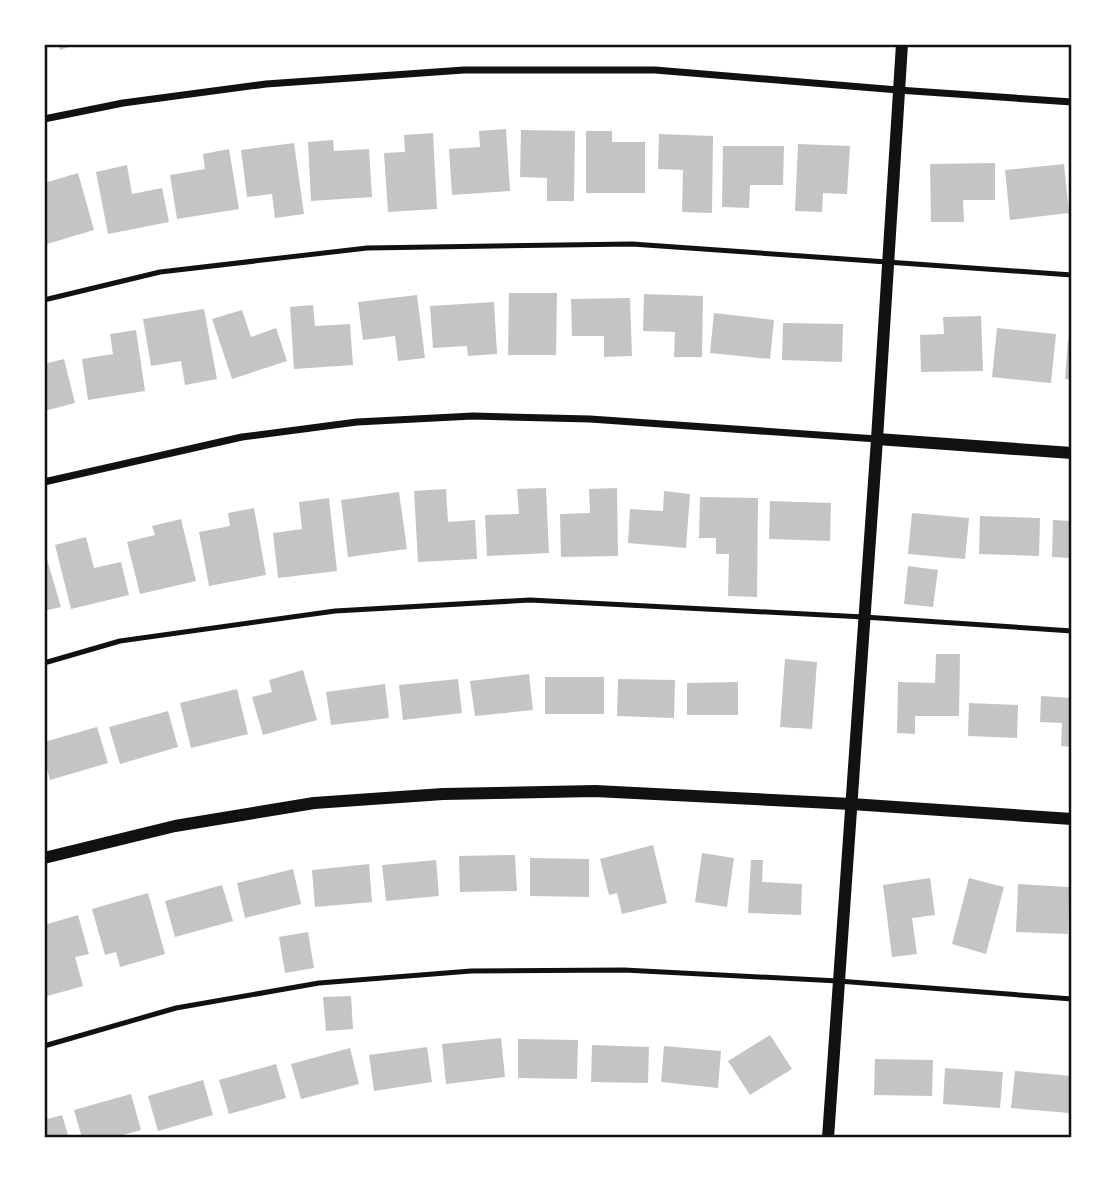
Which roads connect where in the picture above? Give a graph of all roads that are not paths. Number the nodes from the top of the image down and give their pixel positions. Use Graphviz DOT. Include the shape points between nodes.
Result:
graph roads {
  1 [pos="902,44"];
  2 [pos="898,90"];
  3 [pos="1072,102"];
  4 [pos="44,119"];
  5 [pos="888,261"];
  6 [pos="1072,275"];
  7 [pos="44,300"];
  8 [pos="877,439"];
  9 [pos="1072,453"];
  10 [pos="44,482"];
  11 [pos="864,617"];
  12 [pos="1072,631"];
  13 [pos="44,663"];
  14 [pos="851,804"];
  15 [pos="1072,819"];
  16 [pos="44,858"];
  17 [pos="838,981"];
  18 [pos="1072,999"];
  19 [pos="44,1046"];
  20 [pos="828,1138"];
  1 -- 2 [label="street"];
  2 -- 3 [label="street"];
  2 -- 4 [label="street" via="655,70 464,70 267,84 122,103"];
  2 -- 5 [label="street"];
  5 -- 6 [label="lane"];
  5 -- 7 [label="lane" via="632,244 367,248 160,272"];
  5 -- 8 [label="street"];
  8 -- 9 [label="street"];
  8 -- 10 [label="street" via="590,419 460,416 357,422 242,437"];
  8 -- 11 [label="street"];
  11 -- 12 [label="lane"];
  11 -- 13 [label="lane" via="530,600 335,611 120,641"];
  11 -- 14 [label="street"];
  14 -- 15 [label="street"];
  14 -- 16 [label="street" via="595,790 443,794 314,803 175,826"];
  14 -- 17 [label="street"];
  17 -- 18 [label="lane"];
  17 -- 19 [label="lane" via="624,970 471,971 374,978 176,1008"];
  17 -- 20 [label="street"];
}
